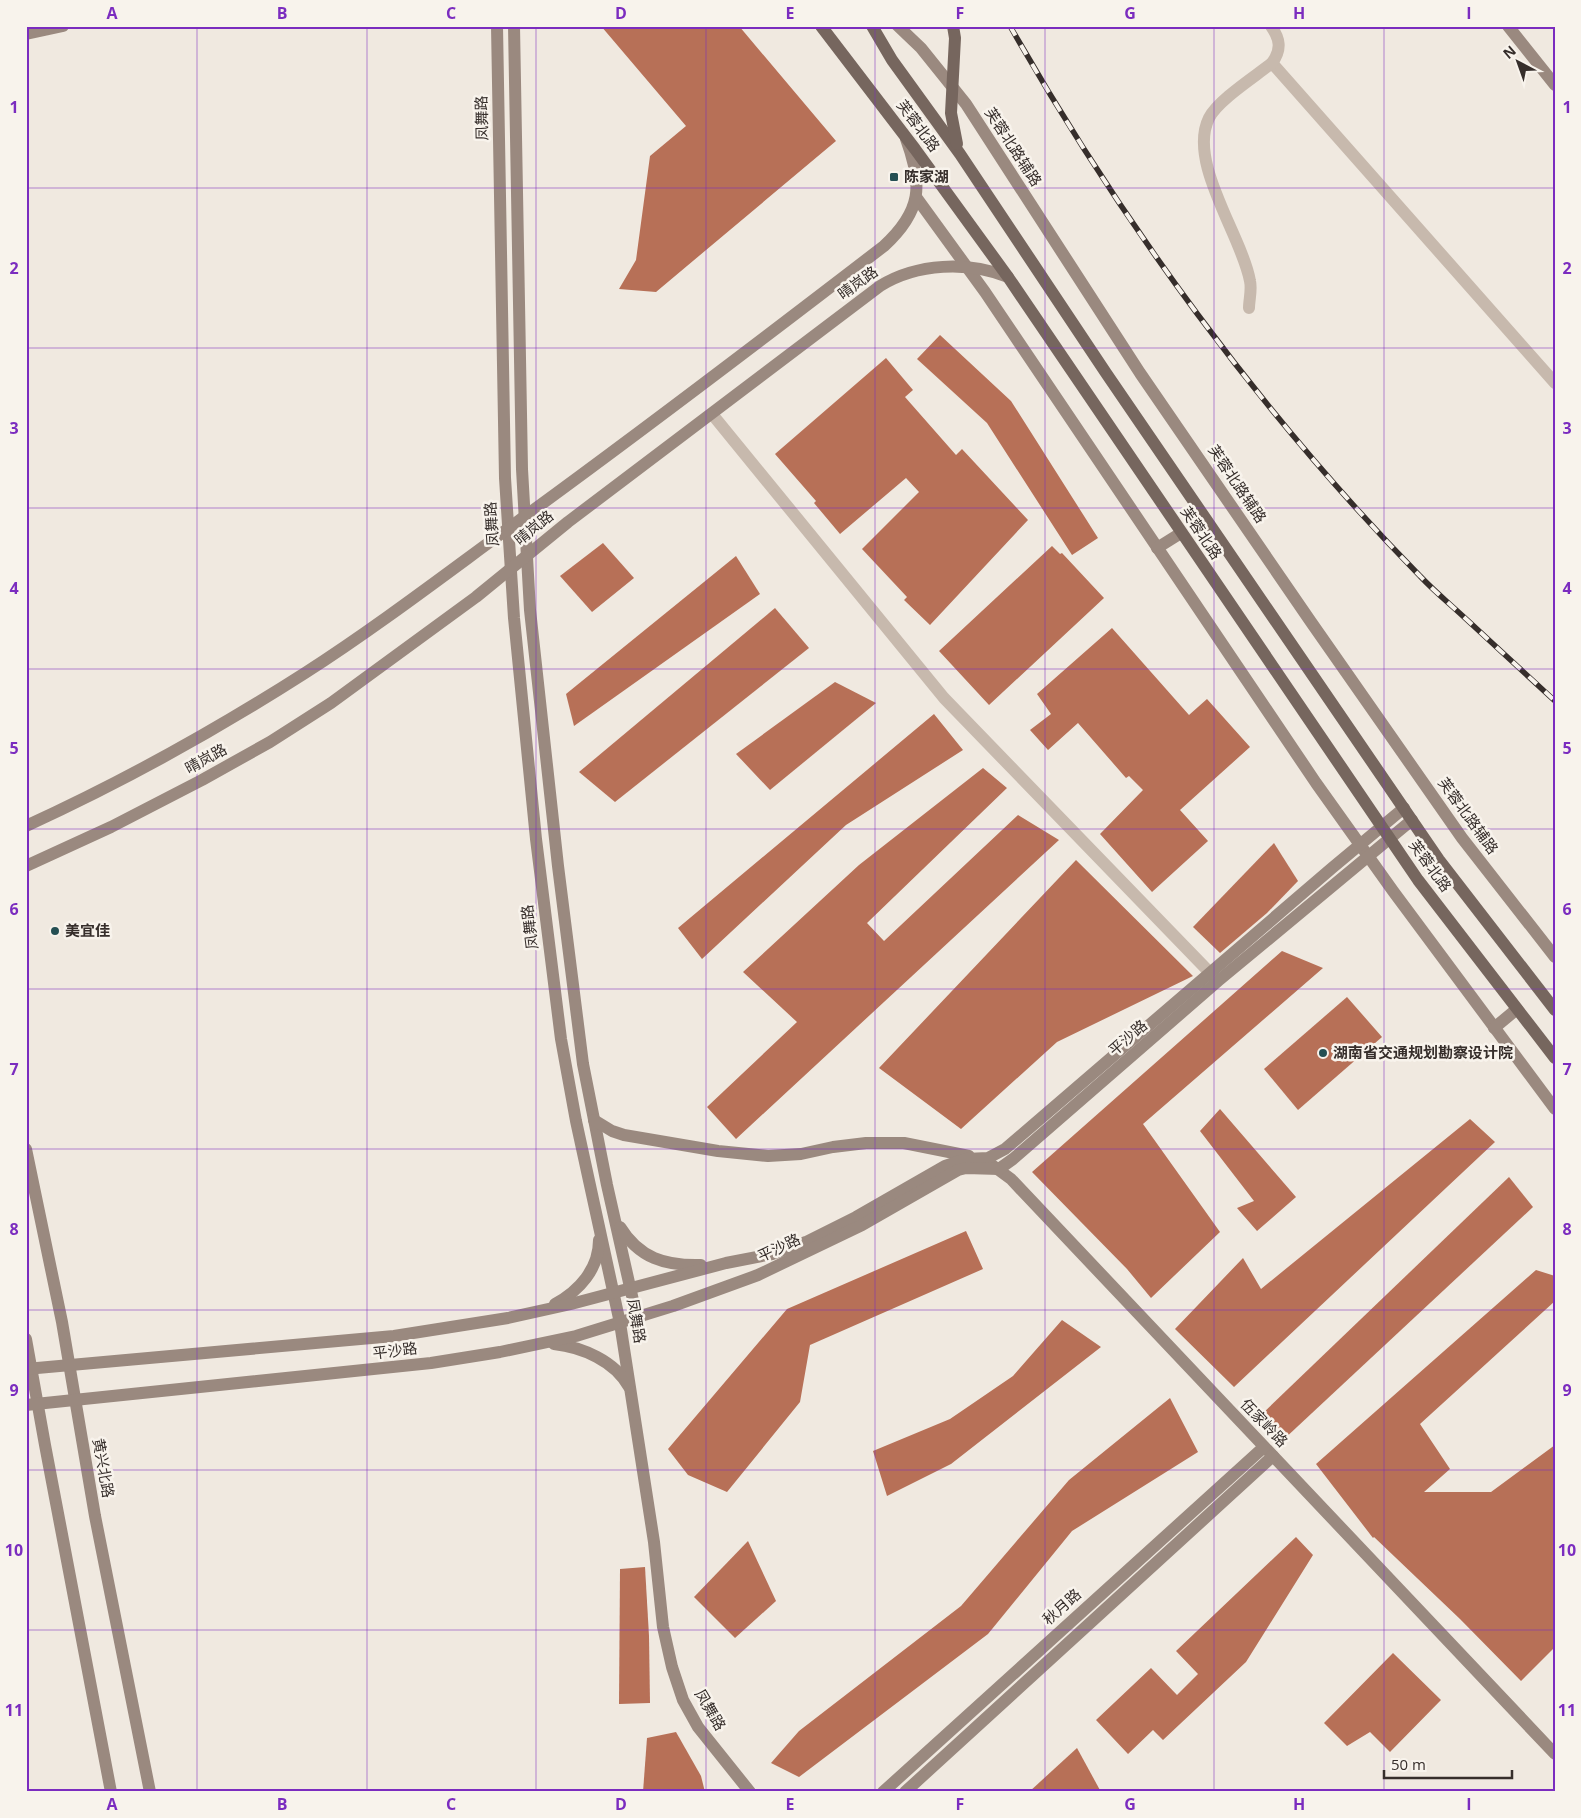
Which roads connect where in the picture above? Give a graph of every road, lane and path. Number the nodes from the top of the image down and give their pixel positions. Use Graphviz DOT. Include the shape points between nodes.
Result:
graph roads {
  1 [pos="64,26"];
  2 [pos="497,26"];
  3 [pos="514,26"];
  4 [pos="820,26"];
  5 [pos="872,26"];
  6 [pos="898,26"];
  7 [pos="953,26"];
  8 [pos="1271,26"];
  9 [pos="1508,26"];
  10 [pos="26,34"];
  11 [pos="1272,63"];
  12 [pos="1554,83"];
  13 [pos="953,88"];
  14 [pos="904,134"];
  15 [pos="960,154"];
  16 [pos="916,197"];
  17 [pos="966,266"];
  18 [pos="1008,277"];
  19 [pos="1248,308"];
  20 [pos="1555,383"];
  21 [pos="712,414"];
  22 [pos="525,517"];
  23 [pos="508,529"];
  24 [pos="1181,532"];
  25 [pos="1157,548"];
  26 [pos="527,555"];
  27 [pos="511,568"];
  28 [pos="1404,808"];
  29 [pos="1412,820"];
  30 [pos="26,826"];
  31 [pos="1383,826"];
  32 [pos="1390,838"];
  33 [pos="1360,845"];
  34 [pos="1368,856"];
  35 [pos="26,866"];
  36 [pos="1555,958"];
  37 [pos="1214,977"];
  38 [pos="1517,1009"];
  39 [pos="1555,1010"];
  40 [pos="1494,1028"];
  41 [pos="1555,1058"];
  42 [pos="1555,1109"];
  43 [pos="594,1120"];
  44 [pos="26,1149"];
  45 [pos="976,1158"];
  46 [pos="999,1169"];
  47 [pos="616,1220"];
  48 [pos="599,1224"];
  49 [pos="726,1263"];
  50 [pos="631,1288"];
  51 [pos="614,1293"];
  52 [pos="543,1310"];
  53 [pos="637,1318"];
  54 [pos="620,1323"];
  55 [pos="26,1338"];
  56 [pos="538,1344"];
  57 [pos="69,1366"];
  58 [pos="29,1369"];
  59 [pos="632,1392"];
  60 [pos="75,1400"];
  61 [pos="32,1404"];
  62 [pos="1269,1451"];
  63 [pos="1555,1754"];
  64 [pos="111,1792"];
  65 [pos="150,1792"];
  66 [pos="750,1792"];
  67 [pos="883,1792"];
  68 [pos="905,1792"];
  1 -- 10 [label="street"];
  2 -- 23 [label="street, 凤舞路"];
  3 -- 22 [label="street, 凤舞路"];
  4 -- 14 [label="main road, 芙蓉北路"];
  5 -- 15 [label="main road, 芙蓉北路" via="892,60"];
  6 -- 13 [label="street, 芙蓉北路辅路" via="921,48"];
  7 -- 13 [label="main road"];
  8 -- 11 [label="street" via="1280,48"];
  9 -- 12 [label="street"];
  11 -- 19 [label="street" via="1218,106 1210,116 1204,144 1206,163 1241,251 1250,283"];
  11 -- 20 [label="street"];
  13 -- 15 [label="main road" via="951,113"];
  13 -- 36 [label="street, 芙蓉北路辅路" via="1140,372 1311,622 1462,838"];
  14 -- 16 [label="street, 晴岚路" via="913,159"];
  14 -- 18 [label="main road, 芙蓉北路"];
  15 -- 28 [label="main road, 芙蓉北路"];
  16 -- 17 [label="street"];
  16 -- 22 [label="street, 晴岚路" via="909,217 884,246"];
  17 -- 18 [label="street, 晴岚路"];
  17 -- 21 [label="street, 晴岚路" via="912,272 893,278"];
  17 -- 25 [label="street"];
  18 -- 24 [label="main road, 芙蓉北路"];
  21 -- 26 [label="street, 晴岚路"];
  21 -- 37 [label="street" via="944,698"];
  22 -- 23 [label="street, 晴岚路"];
  22 -- 26 [label="street, 凤舞路"];
  23 -- 27 [label="street, 凤舞路"];
  23 -- 30 [label="street, 晴岚路" via="304,674 157,761"];
  24 -- 25 [label="street"];
  24 -- 31 [label="main road, 芙蓉北路"];
  25 -- 33 [label="street"];
  26 -- 27 [label="street, 晴岚路"];
  26 -- 43 [label="street, 凤舞路" via="531,620 568,957"];
  27 -- 35 [label="street, 晴岚路" via="331,703 270,742 120,823"];
  27 -- 48 [label="street, 凤舞路" via="536,839 561,1039"];
  28 -- 29 [label="main road, 芙蓉北路"];
  28 -- 31 [label="street, 平沙路"];
  29 -- 32 [label="street, 平沙路"];
  29 -- 39 [label="main road, 芙蓉北路" via="1438,860"];
  31 -- 32 [label="main road, 芙蓉北路"];
  31 -- 33 [label="street, 平沙路"];
  32 -- 34 [label="street, 平沙路"];
  32 -- 38 [label="main road, 芙蓉北路" via="1418,880"];
  33 -- 34 [label="street"];
  33 -- 37 [label="street, 平沙路"];
  34 -- 37 [label="street, 平沙路"];
  34 -- 40 [label="street"];
  37 -- 45 [label="street, 平沙路" via="1012,1143 996,1155"];
  37 -- 46 [label="street, 平沙路"];
  38 -- 40 [label="street"];
  38 -- 41 [label="main road, 芙蓉北路"];
  40 -- 42 [label="street"];
  43 -- 45 [label="street, 伍家岭路" via="624,1135 768,1156 866,1143 904,1143"];
  43 -- 47 [label="street, 凤舞路"];
  44 -- 57 [label="street, 黄兴北路"];
  45 -- 46 [label="street, 伍家岭路"];
  45 -- 49 [label="street, 平沙路" via="945,1166 806,1242 772,1254"];
  46 -- 53 [label="street, 平沙路" via="958,1170 862,1225 776,1267 710,1294"];
  46 -- 62 [label="street, 伍家岭路"];
  47 -- 49 [label="street" via="636,1247 659,1261 685,1266"];
  47 -- 50 [label="street, 凤舞路"];
  48 -- 51 [label="street, 凤舞路"];
  48 -- 52 [label="street" via="596,1262 587,1277 565,1299"];
  49 -- 50 [label="street, 平沙路"];
  50 -- 51 [label="street, 平沙路"];
  50 -- 53 [label="street, 凤舞路"];
  51 -- 52 [label="street, 平沙路"];
  51 -- 54 [label="street, 凤舞路"];
  52 -- 57 [label="street, 平沙路" via="394,1336"];
  53 -- 54 [label="street, 平沙路"];
  54 -- 56 [label="street, 平沙路"];
  54 -- 59 [label="street, 凤舞路"];
  55 -- 58 [label="street"];
  56 -- 59 [label="street" via="568,1346 604,1361 617,1370"];
  56 -- 60 [label="street, 平沙路" via="431,1363"];
  57 -- 58 [label="street, 平沙路"];
  57 -- 60 [label="street, 黄兴北路"];
  58 -- 61 [label="street"];
  59 -- 66 [label="street, 凤舞路" via="663,1627 672,1667 683,1700 698,1727"];
  60 -- 61 [label="street, 平沙路"];
  60 -- 65 [label="street, 黄兴北路"];
  61 -- 64 [label="street"];
  62 -- 63 [label="street, 伍家岭路"];
  62 -- 67 [label="street, 秋月路"];
  62 -- 68 [label="street, 秋月路"];
}
